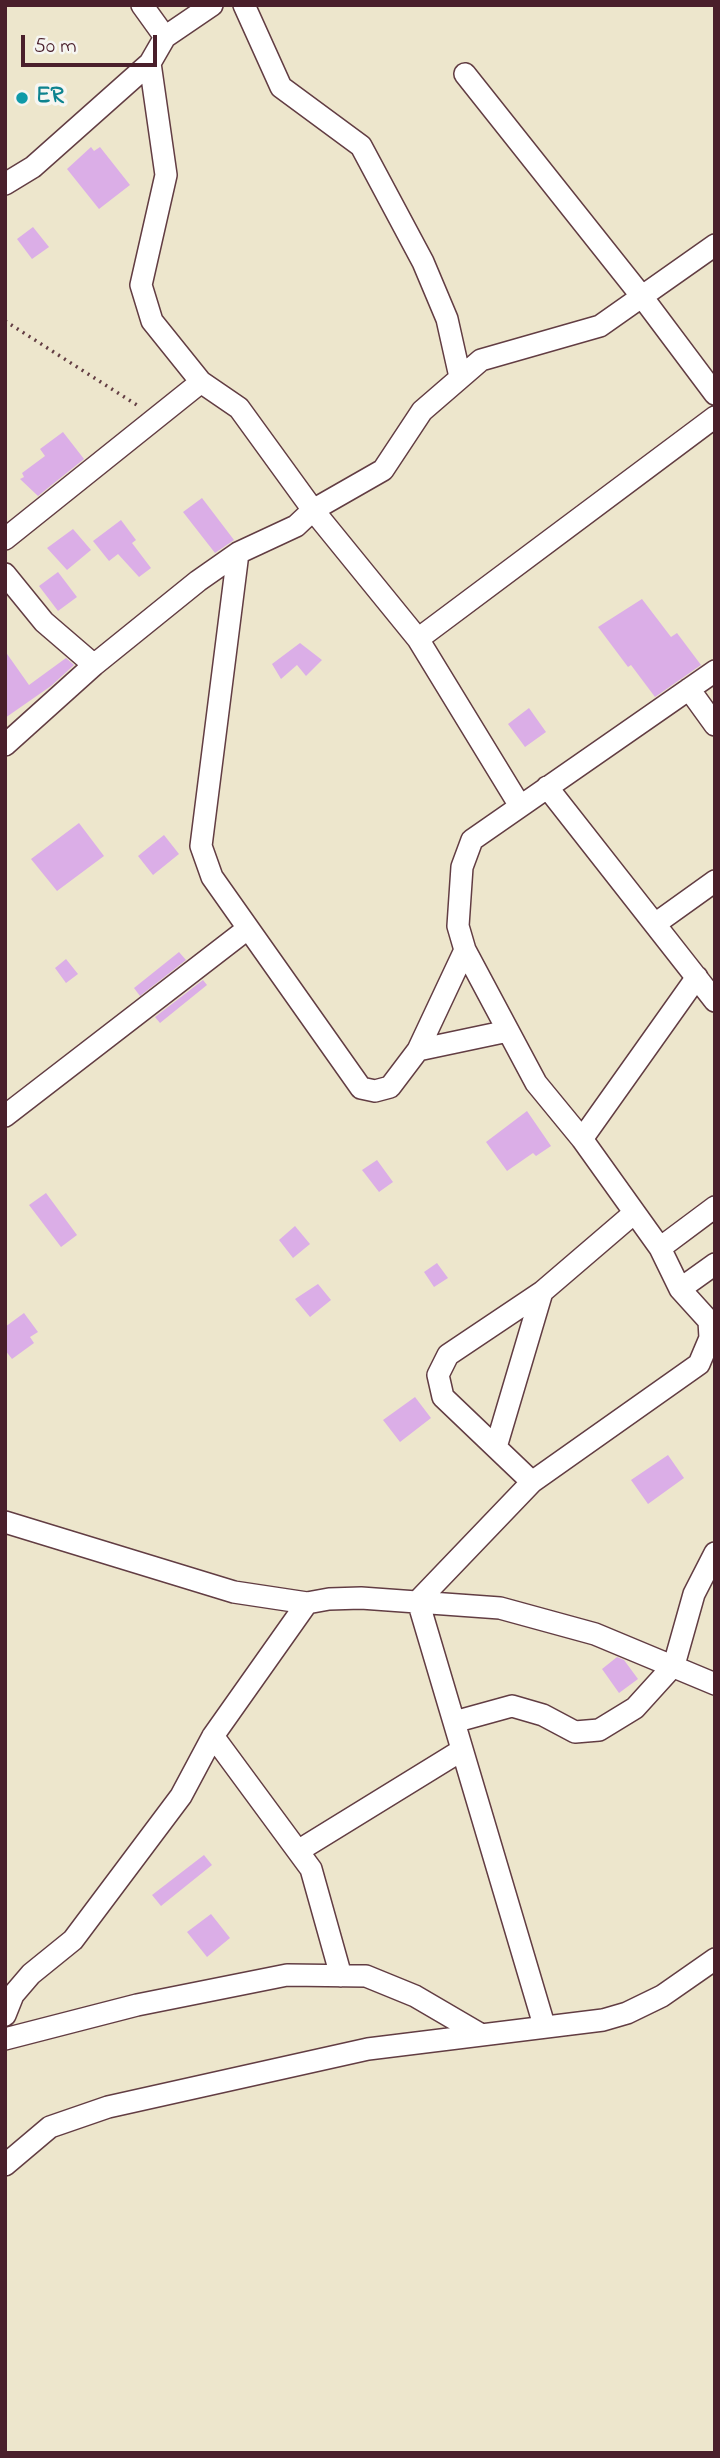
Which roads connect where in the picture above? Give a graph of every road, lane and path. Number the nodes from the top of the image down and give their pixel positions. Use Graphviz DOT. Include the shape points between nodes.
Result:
graph roads {
  1 [pos="142,5"];
  2 [pos="212,5"];
  3 [pos="244,5"];
  4 [pos="165,37"];
  5 [pos="150,63"];
  6 [pos="465,74"];
  7 [pos="5,184"];
  8 [pos="715,245"];
  9 [pos="643,298"];
  10 [pos="5,321"];
  11 [pos="460,377"];
  12 [pos="201,382"];
  13 [pos="715,394"];
  14 [pos="715,417"];
  15 [pos="156,418"];
  16 [pos="313,510"];
  17 [pos="5,539"];
  18 [pos="238,554"];
  19 [pos="5,574"];
  20 [pos="418,639"];
  21 [pos="94,665"];
  22 [pos="715,671"];
  23 [pos="689,689"];
  24 [pos="715,725"];
  25 [pos="5,745"];
  26 [pos="547,787"];
  27 [pos="520,806"];
  28 [pos="715,881"];
  29 [pos="655,925"];
  30 [pos="246,930"];
  31 [pos="464,950"];
  32 [pos="697,977"];
  33 [pos="715,1002"];
  34 [pos="508,1031"];
  35 [pos="418,1049"];
  36 [pos="5,1116"];
  37 [pos="582,1139"];
  38 [pos="715,1207"];
  39 [pos="633,1214"];
  40 [pos="660,1248"];
  41 [pos="715,1264"];
  42 [pos="680,1289"];
  43 [pos="542,1292"];
  44 [pos="496,1447"];
  45 [pos="532,1482"];
  46 [pos="5,1522"];
  47 [pos="715,1553"];
  48 [pos="418,1601"];
  49 [pos="307,1603"];
  50 [pos="674,1665"];
  51 [pos="715,1684"];
  52 [pos="454,1722"];
  53 [pos="213,1736"];
  54 [pos="462,1750"];
  55 [pos="298,1851"];
  56 [pos="715,1959"];
  57 [pos="341,1976"];
  58 [pos="5,2015"];
  59 [pos="544,2025"];
  60 [pos="480,2034"];
  61 [pos="5,2039"];
  62 [pos="5,2165"];
  1 -- 4 [label="street"];
  2 -- 4 [label="street"];
  3 -- 11 [label="street" via="281,87 361,146 423,262 447,319"];
  4 -- 5 [label="street"];
  5 -- 7 [label="street" via="33,167"];
  5 -- 12 [label="street" via="166,175 141,285 152,321"];
  6 -- 9 [label="street"];
  8 -- 9 [label="street"];
  9 -- 11 [label="street" via="600,326 481,360"];
  9 -- 13 [label="street"];
  10 -- 15 [label="path"];
  11 -- 16 [label="street" via="422,411 383,470"];
  12 -- 15 [label="street"];
  12 -- 16 [label="street" via="239,408"];
  14 -- 20 [label="street"];
  15 -- 17 [label="street"];
  16 -- 18 [label="street" via="296,526"];
  16 -- 20 [label="street"];
  18 -- 21 [label="street"];
  18 -- 30 [label="street" via="201,846 205,866"];
  19 -- 21 [label="street" via="44,622"];
  20 -- 27 [label="street"];
  21 -- 25 [label="street"];
  22 -- 23 [label="street"];
  23 -- 24 [label="street"];
  23 -- 26 [label="street"];
  26 -- 27 [label="street"];
  26 -- 29 [label="street"];
  27 -- 31 [label="street" via="472,840 463,867 458,926"];
  28 -- 29 [label="street"];
  29 -- 32 [label="street"];
  30 -- 35 [label="street" via="361,1088 390,1087"];
  30 -- 36 [label="street"];
  31 -- 34 [label="street"];
  31 -- 35 [label="street"];
  32 -- 33 [label="street"];
  32 -- 37 [label="street"];
  34 -- 35 [label="street"];
  34 -- 37 [label="street" via="536,1083"];
  37 -- 39 [label="street"];
  38 -- 40 [label="street"];
  39 -- 40 [label="street"];
  39 -- 43 [label="street"];
  40 -- 42 [label="street"];
  41 -- 42 [label="street"];
  42 -- 45 [label="street" via="709,1321 710,1338 699,1364"];
  43 -- 44 [label="street"];
  43 -- 44 [label="street" via="448,1355 439,1375 443,1397"];
  44 -- 45 [label="street"];
  45 -- 48 [label="street"];
  46 -- 49 [label="street" via="234,1592"];
  47 -- 50 [label="street" via="697,1585"];
  48 -- 49 [label="street" via="330,1599"];
  48 -- 50 [label="street" via="500,1608 534,1616"];
  48 -- 52 [label="street"];
  49 -- 53 [label="street"];
  50 -- 51 [label="street"];
  50 -- 52 [label="street" via="635,1708 599,1730 575,1732 543,1715 512,1706"];
  52 -- 54 [label="street"];
  53 -- 55 [label="street"];
  53 -- 58 [label="street" via="181,1796 73,1940 13,1995"];
  54 -- 55 [label="street"];
  54 -- 59 [label="street"];
  55 -- 57 [label="street" via="315,1877"];
  56 -- 59 [label="street" via="688,1980 627,2013"];
  57 -- 60 [label="street" via="366,1976 415,1996"];
  57 -- 61 [label="street" via="287,1975 137,2005"];
  59 -- 60 [label="street"];
  60 -- 62 [label="street" via="368,2049 108,2106 50,2127"];
}
